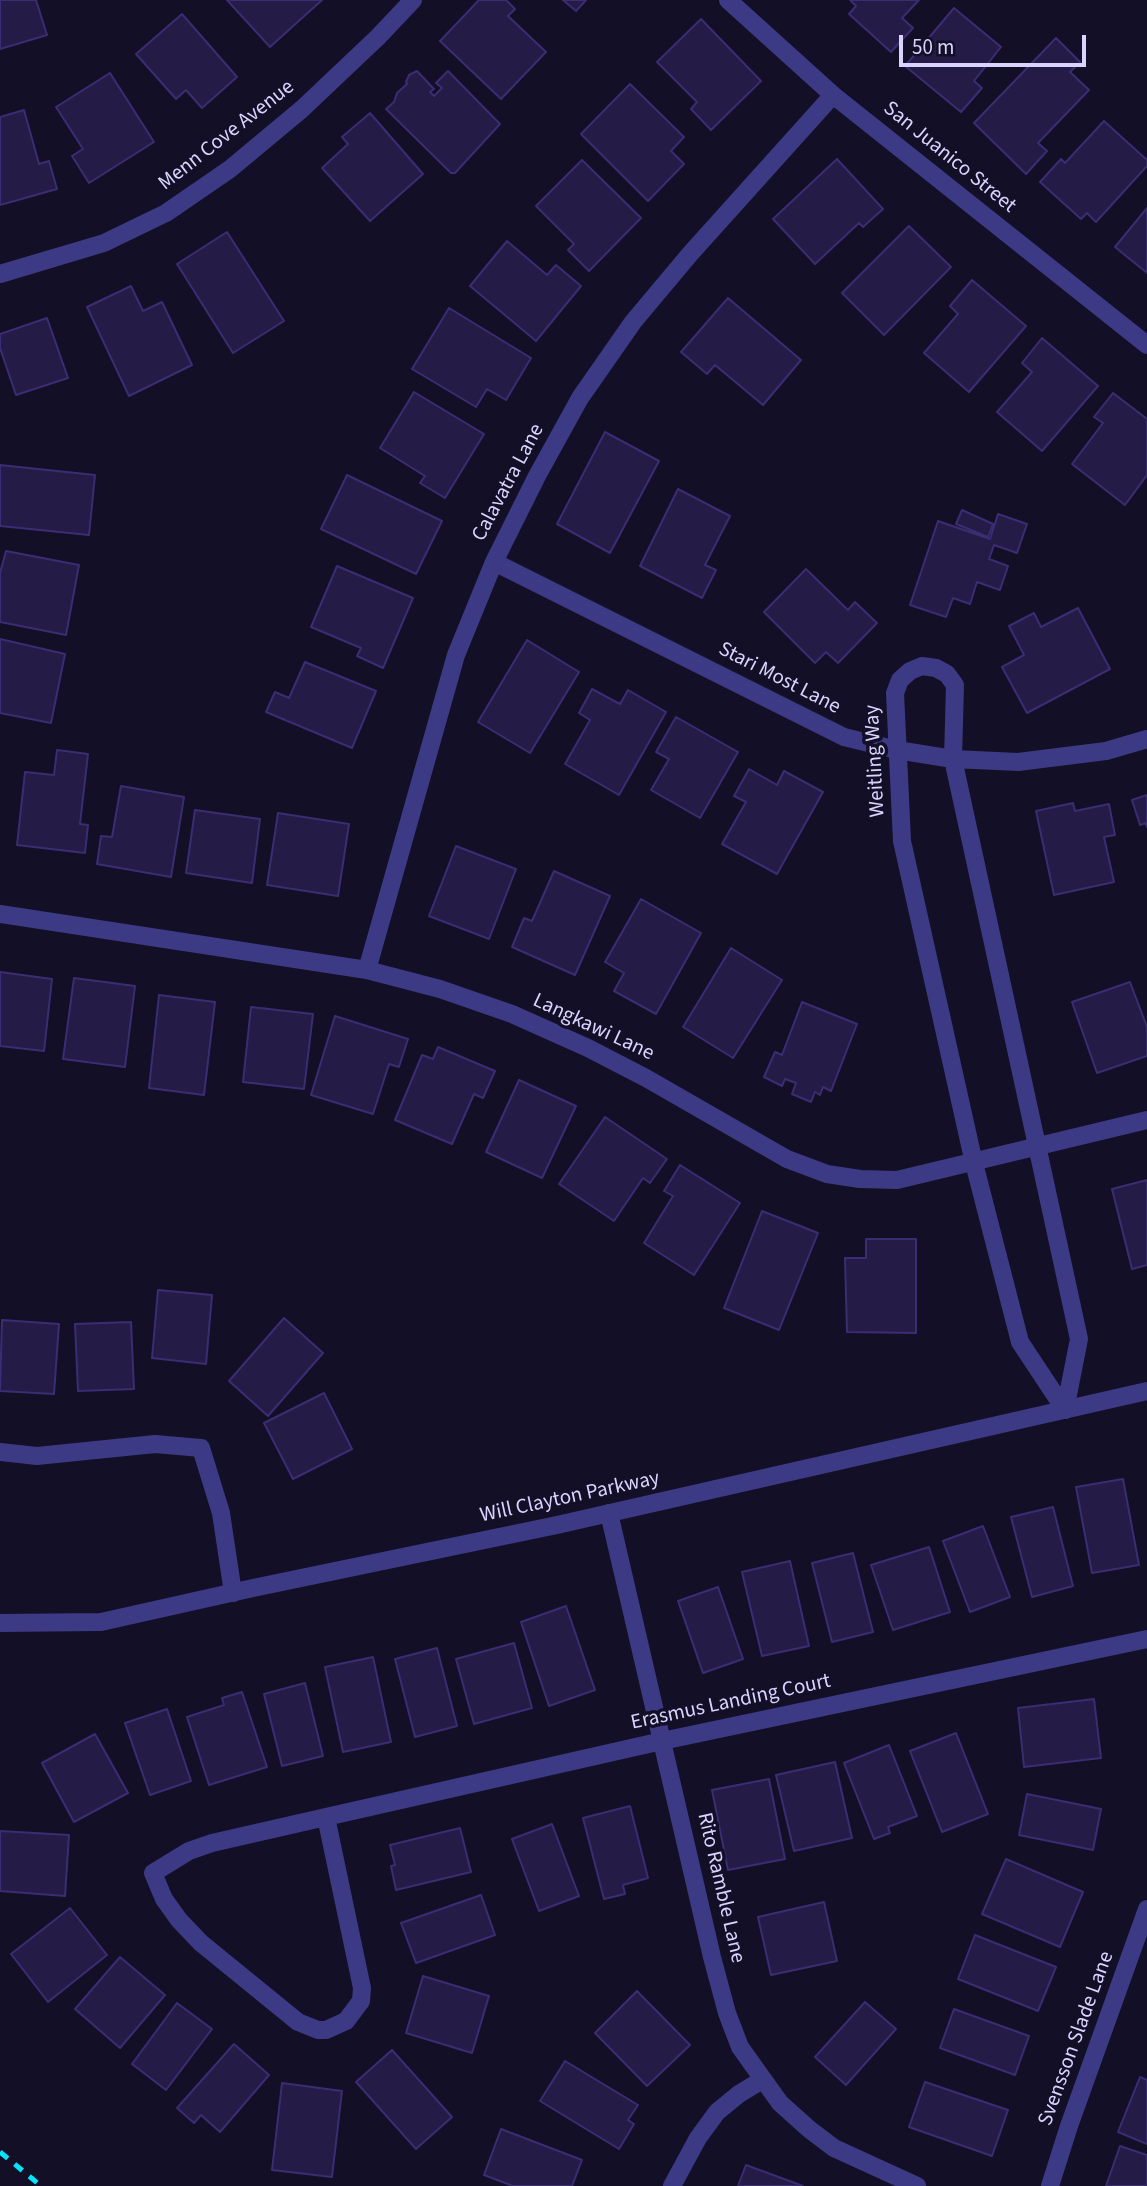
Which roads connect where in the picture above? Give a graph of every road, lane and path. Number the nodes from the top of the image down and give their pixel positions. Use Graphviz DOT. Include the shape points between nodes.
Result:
graph roads {
  1 [pos="412,0"];
  2 [pos="728,0"];
  3 [pos="833,94"];
  4 [pos="0,274"];
  5 [pos="1147,345"];
  6 [pos="494,562"];
  7 [pos="1147,738"];
  8 [pos="897,750"];
  9 [pos="953,759"];
  10 [pos="0,914"];
  11 [pos="367,970"];
  12 [pos="1147,1120"];
  13 [pos="1039,1148"];
  14 [pos="974,1163"];
  15 [pos="1147,1391"];
  16 [pos="1065,1410"];
  17 [pos="0,1452"];
  18 [pos="609,1513"];
  19 [pos="233,1592"];
  20 [pos="0,1623"];
  21 [pos="1147,1639"];
  22 [pos="662,1741"];
  23 [pos="326,1817"];
  24 [pos="1147,1909"];
  25 [pos="762,2080"];
  26 [pos="672,2186"];
  27 [pos="918,2186"];
  28 [pos="1050,2186"];
  1 -- 4 [label="street, Menn Cove Avenue" via="302,109 230,169 166,213 104,243"];
  2 -- 3 [label="street, San Juanico Street"];
  3 -- 5 [label="street, San Juanico Street"];
  3 -- 6 [label="street, Calavatra Lane" via="633,322 580,398"];
  6 -- 8 [label="street, Stari Most Lane" via="844,737"];
  6 -- 11 [label="street, Calavatra Lane" via="456,655"];
  7 -- 9 [label="street, Stari Most Lane" via="1106,751 1018,762"];
  8 -- 9 [label="street, Stari Most Lane"];
  8 -- 9 [label="street, Weitling Way" via="895,693 900,680 922,666 936,668 955,685"];
  8 -- 14 [label="street, Weitling Way" via="902,841"];
  9 -- 13 [label="street, Weitling Way"];
  10 -- 11 [label="street, Langkawi Lane"];
  11 -- 14 [label="street, Langkawi Lane" via="512,1014 646,1078 787,1159 827,1174 897,1180"];
  12 -- 13 [label="street, Langkawi Lane"];
  13 -- 14 [label="street, Langkawi Lane"];
  13 -- 16 [label="street, Weitling Way" via="1079,1339"];
  14 -- 16 [label="street, Weitling Way" via="1020,1342"];
  15 -- 16 [label="street, Will Clayton Parkway"];
  16 -- 18 [label="street, Will Clayton Parkway"];
  17 -- 19 [label="street" via="37,1456 155,1444 201,1448 221,1513"];
  18 -- 19 [label="street, Will Clayton Parkway"];
  18 -- 22 [label="street, Rito Ramble Lane"];
  19 -- 20 [label="street, Will Clayton Parkway" via="101,1622"];
  21 -- 22 [label="street, Erasmus Landing Court"];
  22 -- 23 [label="street, Erasmus Landing Court"];
  22 -- 25 [label="street, Rito Ramble Lane" via="727,2013 740,2046"];
  23 -- 23 [label="street, Erasmus Landing Court" via="212,1843 153,1873 178,1920 201,1943 298,2022 318,2030 346,2021 361,2001 362,1988"];
  24 -- 28 [label="street, Svensson Slade Lane"];
  25 -- 26 [label="street" via="717,2112"];
  25 -- 27 [label="street, Rito Ramble Lane" via="780,2103 834,2148"];
}
